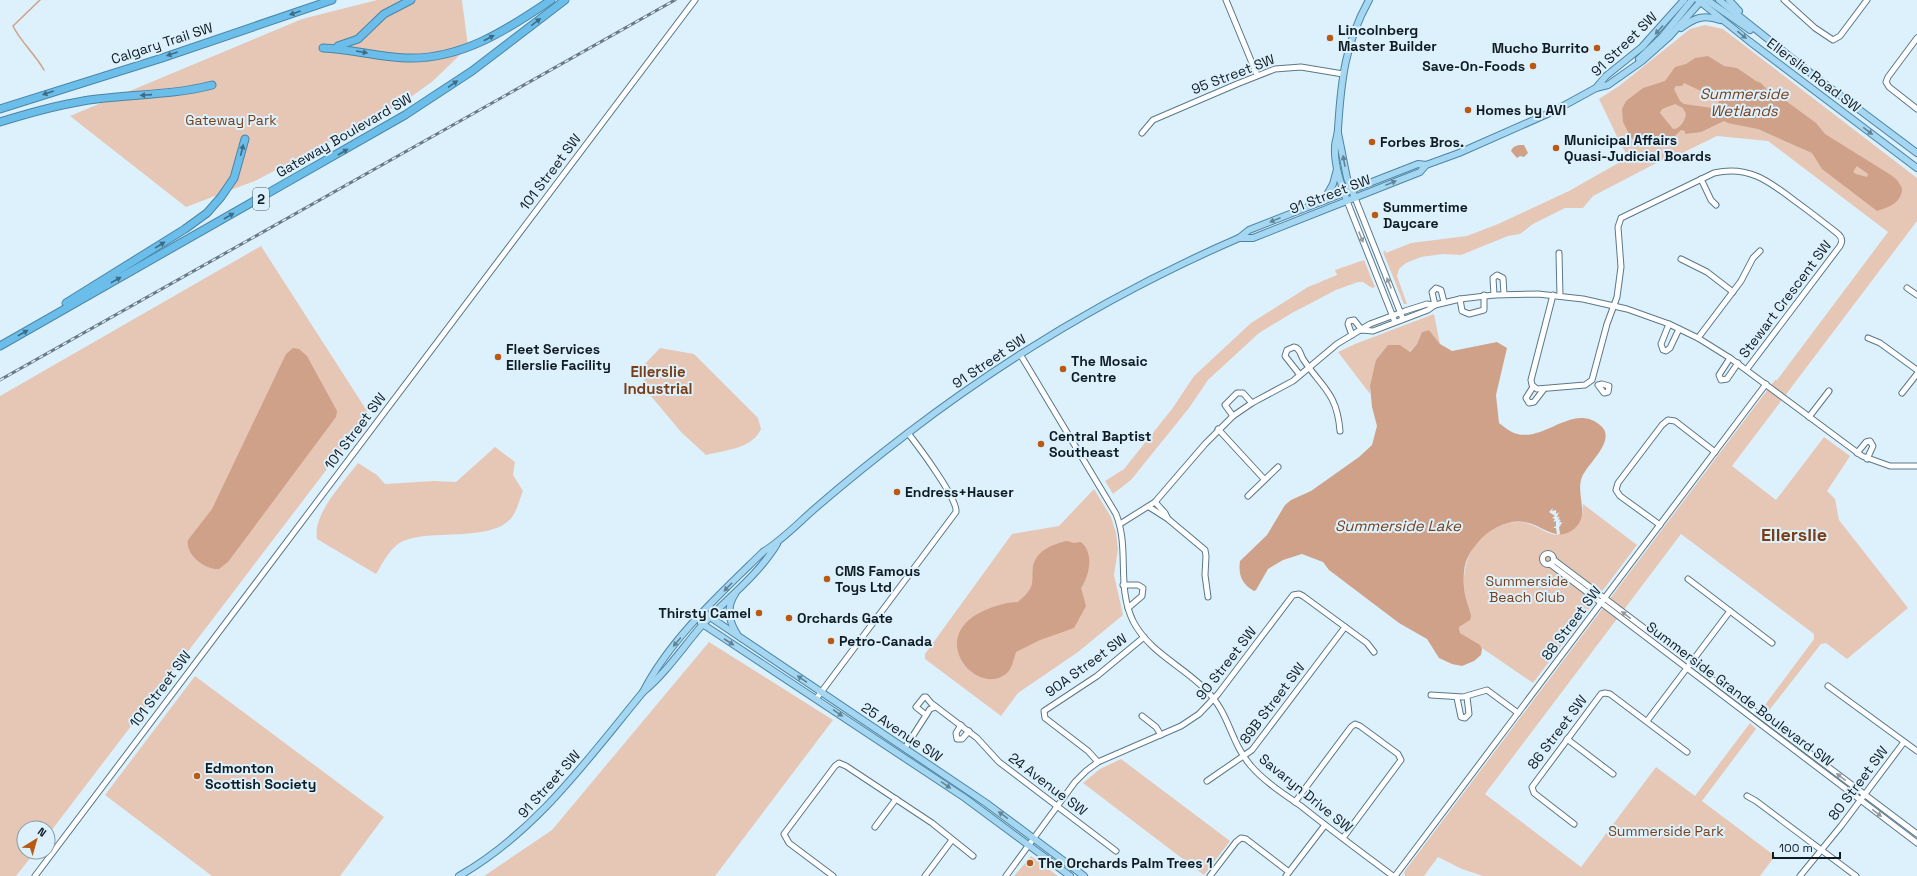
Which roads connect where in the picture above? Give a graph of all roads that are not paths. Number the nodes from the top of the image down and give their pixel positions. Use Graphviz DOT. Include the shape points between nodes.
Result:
graph roads {
  1 [pos="332,0"];
  2 [pos="411,0"];
  3 [pos="551,0"];
  4 [pos="565,0"];
  5 [pos="695,0"];
  6 [pos="1226,0"];
  7 [pos="1369,0"];
  8 [pos="1684,0"];
  9 [pos="1692,0"];
  10 [pos="1701,0"];
  11 [pos="1719,0"];
  12 [pos="1729,0"];
  13 [pos="1784,0"];
  14 [pos="1867,0"];
  15 [pos="1727,23"];
  16 [pos="1669,37"];
  17 [pos="1917,38"];
  18 [pos="1799,64"];
  19 [pos="1343,74"];
  20 [pos="1257,75"];
  21 [pos="1619,78"];
  22 [pos="212,85"];
  23 [pos="1596,88"];
  24 [pos="0,109"];
  25 [pos="1917,109"];
  26 [pos="0,122"];
  27 [pos="1338,132"];
  28 [pos="1142,133"];
  29 [pos="245,139"];
  30 [pos="1917,153"];
  31 [pos="1426,165"];
  32 [pos="1337,167"];
  33 [pos="1917,168"];
  34 [pos="1701,179"];
  35 [pos="1351,189"];
  36 [pos="1344,192"];
  37 [pos="1355,198"];
  38 [pos="1324,200"];
  39 [pos="1347,201"];
  40 [pos="1716,205"];
  41 [pos="1239,238"];
  42 [pos="1760,251"];
  43 [pos="1559,253"];
  44 [pos="1681,259"];
  45 [pos="1907,288"];
  46 [pos="1732,292"];
  47 [pos="1494,294"];
  48 [pos="1504,294"];
  49 [pos="1484,295"];
  50 [pos="1553,295"];
  51 [pos="1917,295"];
  52 [pos="1560,296"];
  53 [pos="1460,299"];
  54 [pos="1444,302"];
  55 [pos="1435,305"];
  56 [pos="1614,305"];
  57 [pos="1400,312"];
  58 [pos="1393,315"];
  59 [pos="1403,319"];
  60 [pos="46,320"];
  61 [pos="1395,322"];
  62 [pos="1669,324"];
  63 [pos="1678,328"];
  64 [pos="1362,330"];
  65 [pos="1352,335"];
  66 [pos="1698,338"];
  67 [pos="1868,338"];
  68 [pos="0,346"];
  69 [pos="1020,354"];
  70 [pos="1730,358"];
  71 [pos="1738,364"];
  72 [pos="1310,367"];
  73 [pos="1746,369"];
  74 [pos="1917,370"];
  75 [pos="1917,374"];
  76 [pos="1300,375"];
  77 [pos="1591,382"];
  78 [pos="1766,384"];
  79 [pos="1598,385"];
  80 [pos="1533,387"];
  81 [pos="1544,389"];
  82 [pos="1829,391"];
  83 [pos="1902,394"];
  84 [pos="1252,403"];
  85 [pos="1233,416"];
  86 [pos="1809,417"];
  87 [pos="1218,429"];
  88 [pos="1340,431"];
  89 [pos="908,433"];
  90 [pos="1715,452"];
  91 [pos="1857,453"];
  92 [pos="1867,459"];
  93 [pos="1917,466"];
  94 [pos="1278,467"];
  95 [pos="1264,479"];
  96 [pos="1248,496"];
  97 [pos="1155,502"];
  98 [pos="1149,507"];
  99 [pos="1168,519"];
  100 [pos="1120,524"];
  101 [pos="1660,525"];
  102 [pos="778,542"];
  103 [pos="1552,562"];
  104 [pos="1688,579"];
  105 [pos="741,585"];
  106 [pos="1123,585"];
  107 [pos="1208,597"];
  108 [pos="1603,601"];
  109 [pos="1128,608"];
  110 [pos="1730,611"];
  111 [pos="704,612"];
  112 [pos="710,617"];
  113 [pos="697,620"];
  114 [pos="703,625"];
  115 [pos="1345,627"];
  116 [pos="738,636"];
  117 [pos="1144,637"];
  118 [pos="1772,643"];
  119 [pos="1374,652"];
  120 [pos="1690,663"];
  121 [pos="1686,669"];
  122 [pos="1828,686"];
  123 [pos="643,692"];
  124 [pos="821,692"];
  125 [pos="1431,695"];
  126 [pos="1467,697"];
  127 [pos="1458,698"];
  128 [pos="816,699"];
  129 [pos="1214,699"];
  130 [pos="936,707"];
  131 [pos="1518,713"];
  132 [pos="926,715"];
  133 [pos="1142,716"];
  134 [pos="1647,721"];
  135 [pos="961,726"];
  136 [pos="969,731"];
  137 [pos="1161,735"];
  138 [pos="1567,739"];
  139 [pos="1904,742"];
  140 [pos="905,748"];
  141 [pos="1917,751"];
  142 [pos="1687,752"];
  143 [pos="1244,758"];
  144 [pos="1098,762"];
  145 [pos="1613,774"];
  146 [pos="1207,782"];
  147 [pos="1865,795"];
  148 [pos="1747,796"];
  149 [pos="896,799"];
  150 [pos="1860,800"];
  151 [pos="1295,802"];
  152 [pos="1058,806"];
  153 [pos="1574,824"];
  154 [pos="1325,825"];
  155 [pos="874,827"];
  156 [pos="1917,834"];
  157 [pos="1034,838"];
  158 [pos="1343,838"];
  159 [pos="952,840"];
  160 [pos="1917,843"];
  161 [pos="1029,845"];
  162 [pos="1820,850"];
  163 [pos="1116,851"];
  164 [pos="973,856"];
  165 [pos="1287,874"];
  166 [pos="831,875"];
  167 [pos="35,876"];
  168 [pos="459,876"];
  169 [pos="925,876"];
  170 [pos="1006,876"];
  171 [pos="1070,876"];
  172 [pos="1084,876"];
  173 [pos="1210,876"];
  174 [pos="1394,876"];
  175 [pos="1800,876"];
  176 [pos="1856,876"];
  1 -- 24 [label="highway, Calgary Trail SW, one-way" via="162,58"];
  2 -- 3 [label="highway, one-way" via="384,14 362,36 352,42 323,48 404,58 449,53 492,37"];
  60 -- 4 [label="highway, Gateway Boulevard SW / 2, one-way" via="405,115 472,71"];
  5 -- 167 [label="street, 101 Street SW"];
  6 -- 20 [label="street"];
  7 -- 19 [label="main road" via="1350,43"];
  8 -- 23 [label="main road, 91 Street SW, one-way" via="1642,47 1606,76"];
  9 -- 21 [label="main road" via="1662,37"];
  10 -- 15 [label="main road, Ellerslie Road SW"];
  10 -- 16 [label="main road, 91 Street SW"];
  10 -- 18 [label="main road"];
  11 -- 18 [label="main road, Ellerslie Road SW"];
  12 -- 18 [label="main road"];
  13 -- 14 [label="street" via="1829,39 1835,40"];
  15 -- 16 [label="main road" via="1699,17"];
  15 -- 33 [label="main road, Ellerslie Road SW, one-way"];
  16 -- 21 [label="main road, 91 Street SW"];
  17 -- 25 [label="street" via="1886,82"];
  18 -- 30 [label="main road, Ellerslie Road SW"];
  19 -- 20 [label="street, 95 Street SW" via="1291,66"];
  19 -- 27 [label="main road"];
  20 -- 28 [label="street, 95 Street SW" via="1153,120"];
  21 -- 23 [label="main road, 91 Street SW" via="1602,88"];
  22 -- 26 [label="highway, one-way" via="176,92 67,104"];
  23 -- 31 [label="main road, 91 Street SW" via="1515,129"];
  27 -- 32 [label="main road" via="1335,147"];
  35 -- 27 [label="main road, one-way"];
  60 -- 29 [label="highway, one-way" via="58,308 185,229 206,213 234,178"];
  31 -- 35 [label="main road, 91 Street SW" via="1418,164"];
  37 -- 31 [label="main road, 91 Street SW, one-way" via="1420,172"];
  32 -- 36 [label="main road"];
  32 -- 38 [label="main road" via="1334,181"];
  34 -- 40 [label="street"];
  34 -- 56 [label="street, Stewart Crescent SW" via="1619,220 1621,266"];
  34 -- 73 [label="street, Stewart Crescent SW" via="1730,170 1760,176 1842,239 1840,246"];
  35 -- 36 [label="main road, 91 Street SW"];
  35 -- 37 [label="main road"];
  36 -- 38 [label="main road, 91 Street SW"];
  36 -- 39 [label="main road"];
  37 -- 39 [label="main road, 91 Street SW"];
  57 -- 37 [label="street, one-way"];
  38 -- 41 [label="main road, 91 Street SW, one-way" via="1249,230"];
  39 -- 41 [label="main road, 91 Street SW" via="1253,238"];
  39 -- 58 [label="street, one-way"];
  41 -- 69 [label="main road, 91 Street SW" via="1114,298"];
  42 -- 46 [label="street"];
  43 -- 52 [label="street"];
  44 -- 46 [label="street" via="1707,272"];
  45 -- 51 [label="street"];
  46 -- 66 [label="street"];
  47 -- 48 [label="street"];
  47 -- 48 [label="street" via="1493,278 1497,275 1502,278"];
  47 -- 49 [label="street"];
  48 -- 50 [label="street"];
  49 -- 53 [label="street"];
  49 -- 53 [label="street" via="1484,310 1469,314 1462,311"];
  50 -- 52 [label="street"];
  50 -- 80 [label="street" via="1533,372"];
  52 -- 56 [label="street"];
  53 -- 54 [label="street"];
  54 -- 55 [label="street"];
  54 -- 55 [label="street" via="1442,292 1436,288 1432,292"];
  55 -- 57 [label="street" via="1427,304"];
  55 -- 59 [label="street"];
  56 -- 62 [label="street"];
  56 -- 77 [label="street"];
  57 -- 58 [label="street"];
  57 -- 59 [label="street"];
  58 -- 61 [label="street"];
  58 -- 64 [label="street"];
  59 -- 61 [label="street"];
  68 -- 60 [label="highway, Gateway Boulevard SW / 2, one-way"];
  61 -- 64 [label="street" via="1373,330"];
  62 -- 63 [label="street"];
  62 -- 63 [label="street" via="1661,344 1663,350 1669,349"];
  63 -- 66 [label="street"];
  64 -- 65 [label="street"];
  64 -- 65 [label="street" via="1354,320 1350,320 1348,324"];
  65 -- 72 [label="street" via="1334,346"];
  66 -- 70 [label="street"];
  67 -- 74 [label="street" via="1880,343"];
  69 -- 89 [label="main road, 91 Street SW"];
  69 -- 100 [label="street, Savaryn Drive SW" via="1109,501"];
  70 -- 71 [label="street"];
  70 -- 71 [label="street" via="1719,375 1721,380 1727,379"];
  71 -- 73 [label="street"];
  72 -- 76 [label="street"];
  72 -- 76 [label="street" via="1297,348 1287,350 1284,354 1286,358"];
  72 -- 88 [label="street" via="1333,400 1339,416"];
  73 -- 78 [label="street"];
  75 -- 83 [label="street"];
  76 -- 84 [label="street" via="1286,386"];
  77 -- 79 [label="street"];
  77 -- 81 [label="street" via="1585,385"];
  78 -- 86 [label="street"];
  78 -- 90 [label="street, 88 Street SW"];
  80 -- 81 [label="street"];
  80 -- 81 [label="street" via="1526,398 1530,403 1534,402"];
  82 -- 86 [label="street"];
  84 -- 85 [label="street"];
  84 -- 85 [label="street" via="1243,393 1237,393 1225,405"];
  85 -- 87 [label="street"];
  86 -- 91 [label="street"];
  87 -- 95 [label="street"];
  87 -- 97 [label="street"];
  89 -- 102 [label="main road, 91 Street SW"];
  89 -- 124 [label="street" via="928,459 956,509 952,518"];
  90 -- 101 [label="street, 88 Street SW"];
  90 -- 101 [label="street" via="1675,421 1668,420 1618,483 1616,490 1620,496"];
  91 -- 92 [label="street"];
  91 -- 92 [label="street" via="1870,441 1873,446"];
  92 -- 93 [label="street" via="1894,467"];
  94 -- 95 [label="street"];
  95 -- 96 [label="street"];
  97 -- 98 [label="street"];
  97 -- 99 [label="street" via="1166,513"];
  98 -- 99 [label="street"];
  98 -- 100 [label="street"];
  99 -- 107 [label="street" via="1205,550"];
  100 -- 106 [label="street, Savaryn Drive SW" via="1124,546"];
  101 -- 108 [label="street, 88 Street SW"];
  102 -- 105 [label="main road, 91 Street SW" via="769,557"];
  102 -- 111 [label="main road, 91 Street SW, one-way" via="763,552"];
  103 -- 108 [label="street, Summerside Grande Boulevard SW"];
  104 -- 110 [label="street"];
  105 -- 112 [label="main road, 91 Street SW"];
  105 -- 116 [label="main road" via="733,596 729,616"];
  106 -- 109 [label="street, Savaryn Drive SW"];
  106 -- 109 [label="street" via="1138,585 1143,588 1142,596"];
  120 -- 108 [label="street, Summerside Grande Boulevard SW, one-way"];
  108 -- 121 [label="street, Summerside Grande Boulevard SW"];
  108 -- 131 [label="street, 88 Street SW"];
  109 -- 117 [label="street, Savaryn Drive SW"];
  110 -- 118 [label="street"];
  110 -- 120 [label="street"];
  111 -- 112 [label="main road, 25 Avenue SW"];
  111 -- 113 [label="main road, 91 Street SW"];
  112 -- 114 [label="main road, 91 Street SW"];
  112 -- 116 [label="main road, 25 Avenue SW"];
  113 -- 114 [label="main road, 25 Avenue SW"];
  113 -- 123 [label="main road, 91 Street SW, one-way" via="670,650"];
  114 -- 123 [label="main road, 91 Street SW" via="655,682"];
  114 -- 128 [label="main road, 25 Avenue SW, one-way"];
  115 -- 119 [label="street, 90 Street SW"];
  115 -- 129 [label="street, 90 Street SW" via="1303,596 1295,594"];
  115 -- 143 [label="street, 89B Street SW"];
  124 -- 116 [label="main road, 25 Avenue SW, one-way"];
  117 -- 129 [label="street, Savaryn Drive SW" via="1161,654 1201,684"];
  117 -- 144 [label="street, 90A Street SW" via="1097,676 1048,708 1044,714 1045,718 1092,754"];
  120 -- 121 [label="street"];
  147 -- 120 [label="street, Summerside Grande Boulevard SW, one-way"];
  121 -- 134 [label="street"];
  121 -- 150 [label="street, Summerside Grande Boulevard SW"];
  122 -- 139 [label="street"];
  123 -- 168 [label="main road, 91 Street SW" via="558,795 529,825 500,849"];
  124 -- 128 [label="street"];
  124 -- 140 [label="main road, 25 Avenue SW"];
  125 -- 127 [label="street"];
  126 -- 127 [label="street"];
  126 -- 127 [label="street" via="1469,714 1465,718 1460,715"];
  126 -- 131 [label="street" via="1489,691"];
  128 -- 161 [label="main road, 25 Avenue SW, one-way" via="965,798"];
  129 -- 137 [label="street, 90 Street SW" via="1190,721"];
  129 -- 143 [label="street, Savaryn Drive SW" via="1226,718"];
  130 -- 132 [label="street" via="931,708"];
  130 -- 132 [label="street, 24 Avenue SW" via="926,697 922,697 916,707"];
  130 -- 135 [label="street, 24 Avenue SW"];
  131 -- 174 [label="street, 88 Street SW"];
  132 -- 140 [label="street"];
  133 -- 137 [label="street" via="1156,727"];
  134 -- 138 [label="street, 86 Street SW" via="1605,692 1599,696"];
  134 -- 142 [label="street"];
  135 -- 136 [label="street, 24 Avenue SW"];
  135 -- 136 [label="street" via="956,733 958,739 962,739"];
  136 -- 152 [label="street, 24 Avenue SW" via="999,762"];
  137 -- 144 [label="street, 90 Street SW"];
  138 -- 145 [label="street"];
  138 -- 153 [label="street, 86 Street SW" via="1533,784 1532,789"];
  139 -- 141 [label="street"];
  139 -- 147 [label="street, 80 Street SW"];
  157 -- 140 [label="main road, 25 Avenue SW, one-way"];
  143 -- 146 [label="street, 89B Street SW"];
  143 -- 151 [label="street, Savaryn Drive SW" via="1260,775"];
  144 -- 152 [label="street, 90 Street SW" via="1082,774"];
  147 -- 150 [label="street, 80 Street SW"];
  147 -- 156 [label="street, Summerside Grande Boulevard SW"];
  148 -- 162 [label="street"];
  149 -- 155 [label="street"];
  149 -- 159 [label="street"];
  149 -- 166 [label="street" via="844,765 839,763 834,766 784,834 789,843"];
  150 -- 160 [label="street, Summerside Grande Boulevard SW, one-way"];
  150 -- 162 [label="street, 80 Street SW"];
  151 -- 154 [label="street, Savaryn Drive SW"];
  151 -- 158 [label="street" via="1351,727 1356,724 1367,730 1400,755 1401,760"];
  152 -- 157 [label="street, 90 Street SW"];
  152 -- 163 [label="street, 24 Avenue SW"];
  154 -- 158 [label="street, Savaryn Drive SW"];
  154 -- 165 [label="street"];
  157 -- 161 [label="street, 90 Street SW"];
  157 -- 172 [label="main road, 25 Avenue SW"];
  158 -- 174 [label="street, Savaryn Drive SW"];
  159 -- 164 [label="street"];
  159 -- 169 [label="street"];
  161 -- 170 [label="street, 90 Street SW"];
  161 -- 171 [label="main road, 25 Avenue SW"];
  162 -- 175 [label="street, 80 Street SW"];
  162 -- 176 [label="street"];
  165 -- 173 [label="street" via="1246,839 1241,838"];
}
